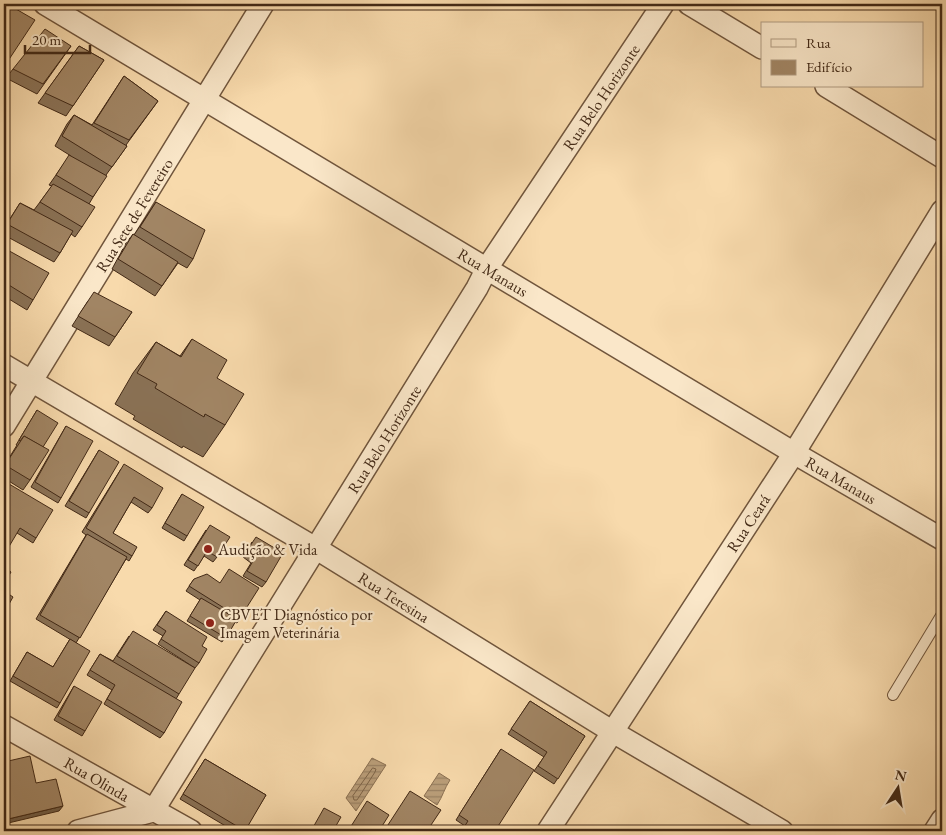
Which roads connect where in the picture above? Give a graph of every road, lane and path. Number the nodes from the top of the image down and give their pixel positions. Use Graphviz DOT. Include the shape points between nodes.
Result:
graph roads {
  1 [pos="45,4"];
  2 [pos="263,4"];
  3 [pos="663,4"];
  4 [pos="689,4"];
  5 [pos="761,47"];
  6 [pos="829,88"];
  7 [pos="206,99"];
  8 [pos="942,157"];
  9 [pos="942,211"];
  10 [pos="487,268"];
  11 [pos="4,366"];
  12 [pos="31,382"];
  13 [pos="4,426"];
  14 [pos="794,453"];
  15 [pos="942,539"];
  16 [pos="317,549"];
  17 [pos="942,614"];
  18 [pos="893,695"];
  19 [pos="4,726"];
  20 [pos="612,732"];
  21 [pos="942,820"];
  22 [pos="156,821"];
  23 [pos="78,831"];
  24 [pos="191,831"];
  25 [pos="548,831"];
  26 [pos="782,831"];
  27 [pos="935,831"];
  1 -- 7 [label="street, Rua Manaus"];
  2 -- 7 [label="street, Rua Sete de Fevereiro"];
  3 -- 10 [label="street, Rua Belo Horizonte"];
  4 -- 5 [label="street"];
  6 -- 8 [label="street"];
  7 -- 10 [label="street, Rua Manaus"];
  7 -- 12 [label="street, Rua Sete de Fevereiro"];
  9 -- 14 [label="street, Rua Ceará"];
  10 -- 14 [label="street, Rua Manaus"];
  10 -- 16 [label="street, Rua Belo Horizonte"];
  11 -- 12 [label="street, Rua Teresina"];
  12 -- 13 [label="street, Rua Sete de Fevereiro"];
  12 -- 16 [label="street, Rua Teresina"];
  14 -- 15 [label="street, Rua Manaus"];
  14 -- 20 [label="street, Rua Ceará"];
  16 -- 20 [label="street, Rua Teresina"];
  16 -- 22 [label="street, Rua Belo Horizonte"];
  17 -- 18 [label="lane"];
  19 -- 22 [label="street, Rua Olinda"];
  20 -- 25 [label="street, Rua Ceará"];
  20 -- 26 [label="street, Rua Teresina"];
  21 -- 27 [label="street"];
  22 -- 23 [label="street"];
  22 -- 24 [label="street, Rua Olinda"];
}
